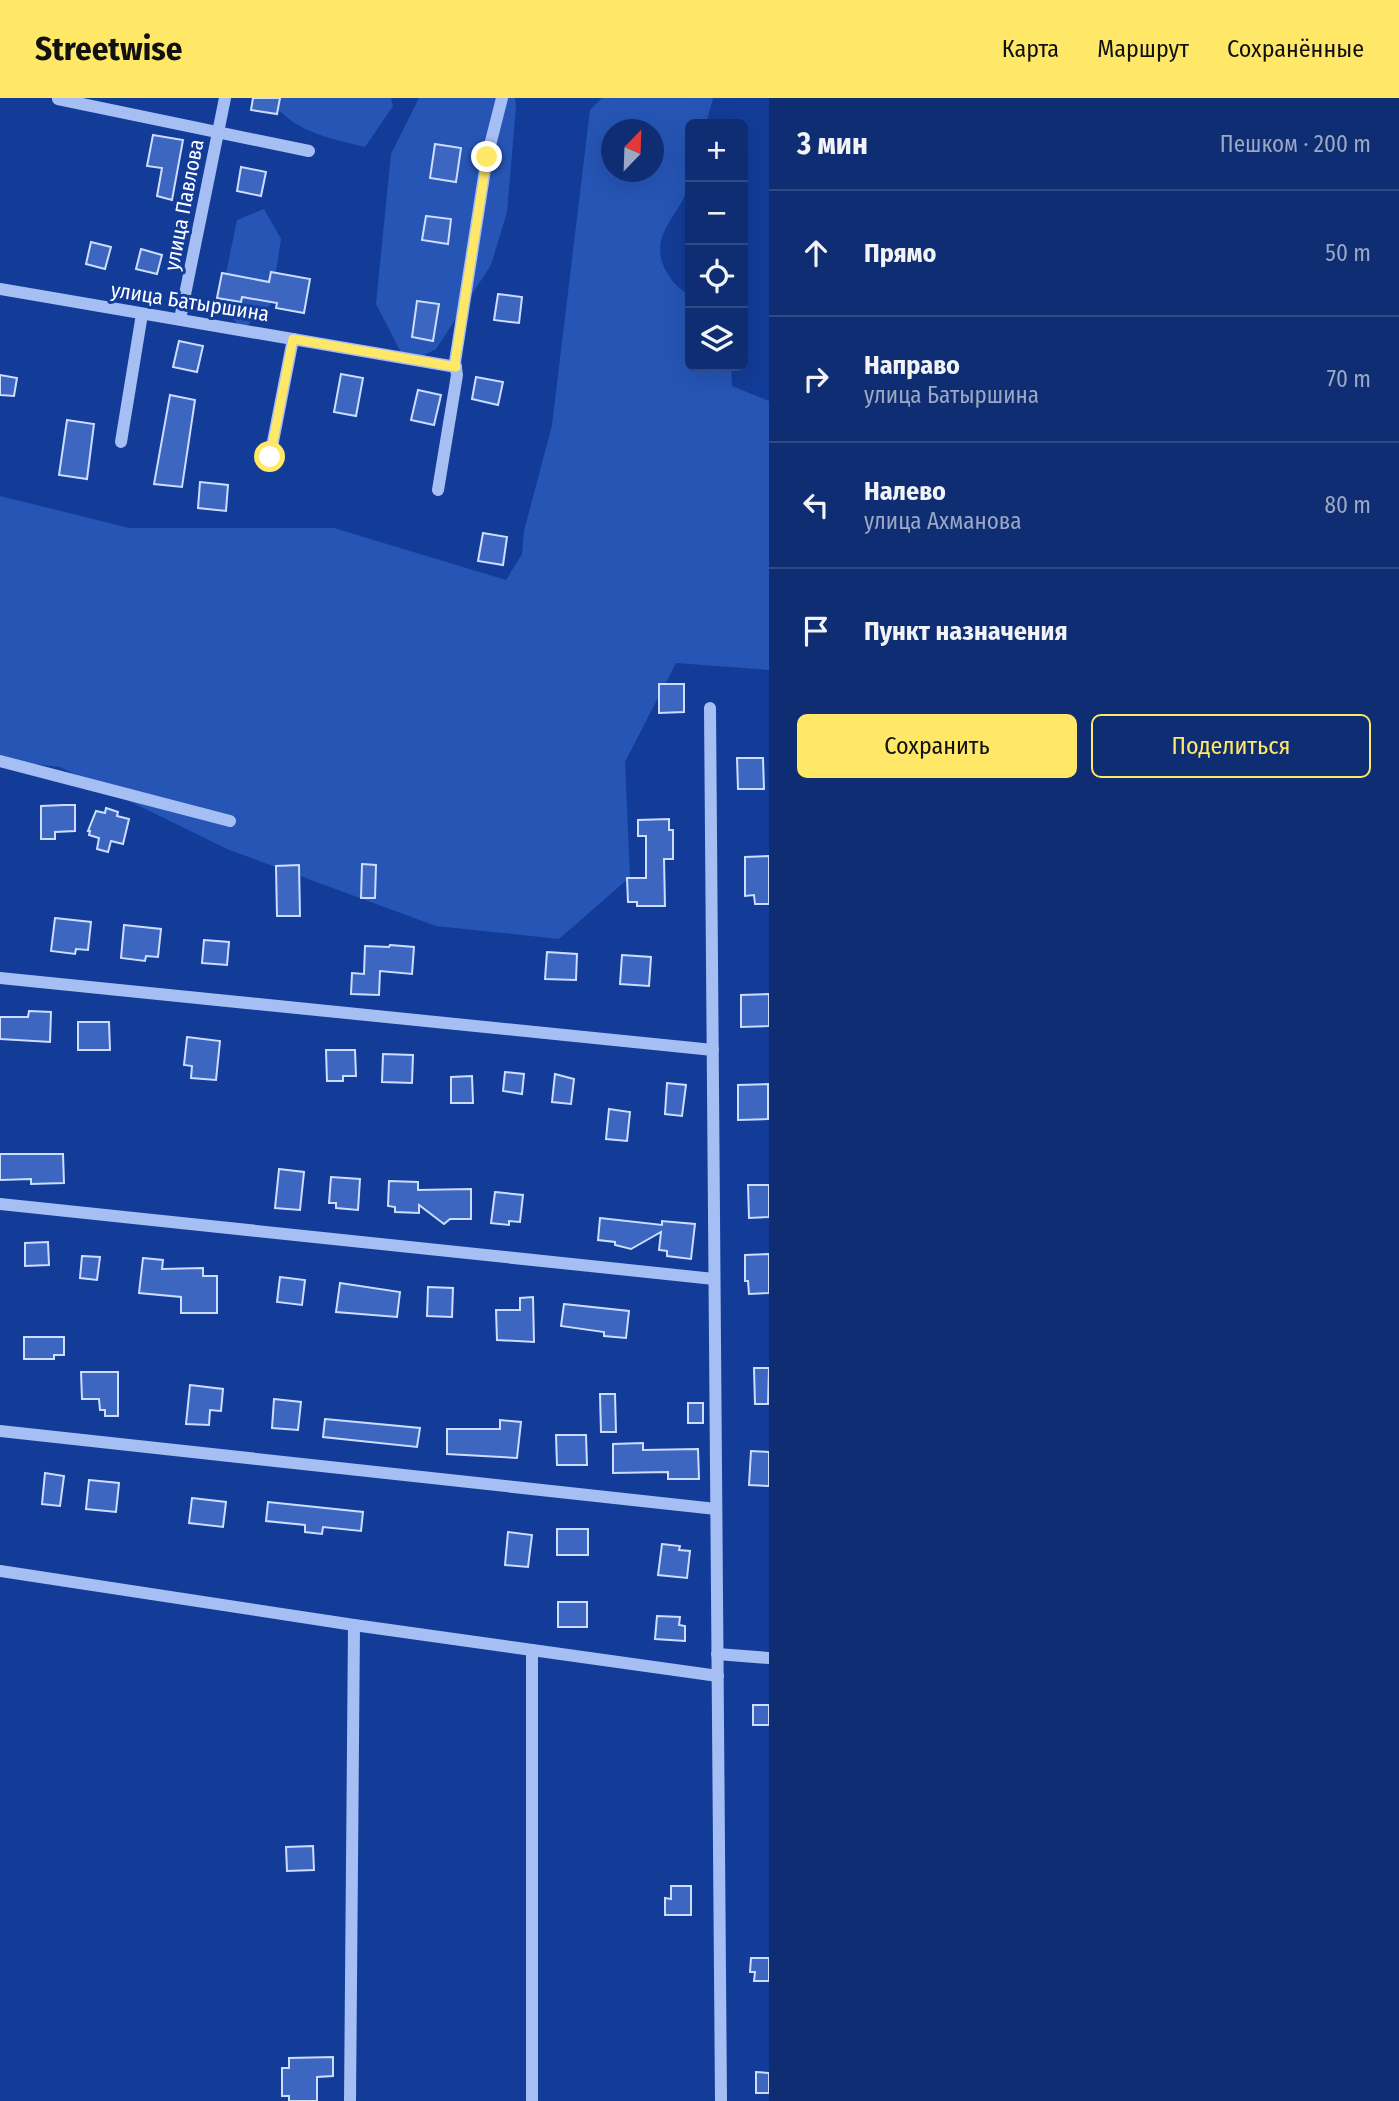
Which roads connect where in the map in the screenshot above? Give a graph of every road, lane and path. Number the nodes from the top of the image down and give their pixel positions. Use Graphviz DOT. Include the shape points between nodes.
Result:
graph roads {
  1 [pos="225,98"];
  2 [pos="502,98"];
  3 [pos="58,99"];
  4 [pos="218,131"];
  5 [pos="309,150"];
  6 [pos="0,289"];
  7 [pos="142,314"];
  8 [pos="180,319"];
  9 [pos="293,339"];
  10 [pos="456,367"];
  11 [pos="121,442"];
  12 [pos="270,457"];
  13 [pos="438,490"];
  14 [pos="710,708"];
  15 [pos="0,761"];
  16 [pos="230,821"];
  17 [pos="0,978"];
  18 [pos="713,1049"];
  19 [pos="0,1205"];
  20 [pos="714,1279"];
  21 [pos="0,1431"];
  22 [pos="716,1509"];
  23 [pos="0,1571"];
  24 [pos="354,1625"];
  25 [pos="532,1650"];
  26 [pos="717,1654"];
  27 [pos="769,1658"];
  28 [pos="718,1676"];
  29 [pos="351,2101"];
  30 [pos="532,2101"];
  31 [pos="721,2101"];
  1 -- 4 [label="street, улица Павлова"];
  2 -- 10 [label="street" via="487,157"];
  3 -- 4 [label="street"];
  4 -- 5 [label="street"];
  4 -- 8 [label="street, улица Павлова"];
  6 -- 7 [label="street, улица Батыршина"];
  7 -- 8 [label="street, улица Батыршина"];
  7 -- 11 [label="street"];
  8 -- 9 [label="street, улица Батыршина"];
  9 -- 10 [label="street, улица Батыршина"];
  9 -- 12 [label="street"];
  10 -- 13 [label="street"];
  14 -- 18 [label="street"];
  15 -- 16 [label="street"];
  17 -- 18 [label="street"];
  18 -- 20 [label="street"];
  19 -- 20 [label="street"];
  20 -- 22 [label="street"];
  21 -- 22 [label="street"];
  22 -- 26 [label="street"];
  23 -- 24 [label="street"];
  24 -- 25 [label="street"];
  24 -- 29 [label="street"];
  25 -- 28 [label="street"];
  25 -- 30 [label="street"];
  26 -- 27 [label="street"];
  26 -- 28 [label="street"];
  28 -- 31 [label="street"];
}
